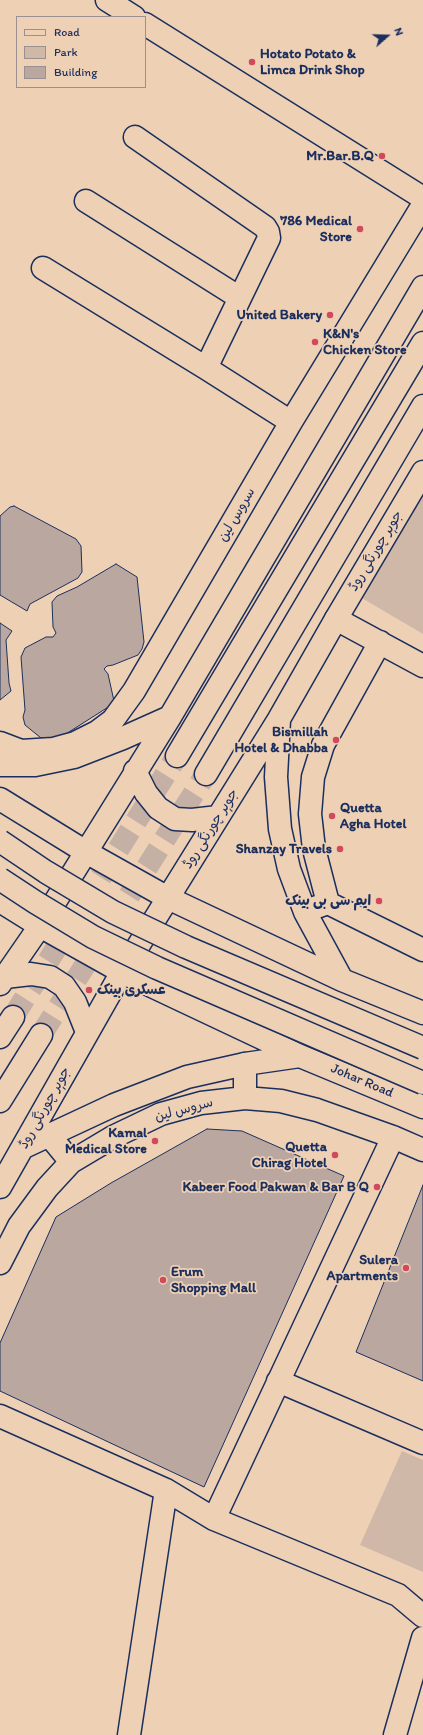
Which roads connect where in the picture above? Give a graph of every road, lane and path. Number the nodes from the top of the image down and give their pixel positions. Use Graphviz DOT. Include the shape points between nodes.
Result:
graph roads {
  1 [pos="107,0"];
  2 [pos="132,16"];
  3 [pos="146,25"];
  4 [pos="135,137"];
  5 [pos="423,198"];
  6 [pos="86,201"];
  7 [pos="423,205"];
  8 [pos="43,268"];
  9 [pos="423,287"];
  10 [pos="240,298"];
  11 [pos="423,343"];
  12 [pos="206,368"];
  13 [pos="423,406"];
  14 [pos="291,422"];
  15 [pos="423,472"];
  16 [pos="336,619"];
  17 [pos="380,642"];
  18 [pos="423,666"];
  19 [pos="170,717"];
  20 [pos="279,719"];
  21 [pos="118,729"];
  22 [pos="0,743"];
  23 [pos="177,756"];
  24 [pos="0,765"];
  25 [pos="135,771"];
  26 [pos="206,774"];
  27 [pos="0,799"];
  28 [pos="218,818"];
  29 [pos="0,841"];
  30 [pos="86,852"];
  31 [pos="0,879"];
  32 [pos="168,898"];
  33 [pos="0,901"];
  34 [pos="328,903"];
  35 [pos="305,912"];
  36 [pos="40,926"];
  37 [pos="423,950"];
  38 [pos="122,972"];
  39 [pos="2,980"];
  40 [pos="342,980"];
  41 [pos="423,1013"];
  42 [pos="13,1017"];
  43 [pos="87,1032"];
  44 [pos="41,1035"];
  45 [pos="0,1037"];
  46 [pos="423,1048"];
  47 [pos="300,1056"];
  48 [pos="245,1064"];
  49 [pos="423,1083"];
  50 [pos="245,1098"];
  51 [pos="0,1101"];
  52 [pos="423,1107"];
  53 [pos="49,1135"];
  54 [pos="393,1137"];
  55 [pos="24,1147"];
  56 [pos="423,1150"];
  57 [pos="71,1162"];
  58 [pos="0,1187"];
  59 [pos="0,1264"];
  60 [pos="278,1381"];
  61 [pos="0,1416"];
  62 [pos="423,1443"];
  63 [pos="166,1490"];
  64 [pos="214,1519"];
  65 [pos="423,1616"];
  66 [pos="423,1638"];
  67 [pos="129,1735"];
  68 [pos="395,1735"];
  1 -- 2 [label="main road"];
  3 -- 5 [label="main road"];
  4 -- 10 [label="main road" via="265,227 269,238"];
  6 -- 10 [label="main road"];
  7 -- 14 [label="main road, سروس لین"];
  8 -- 12 [label="main road"];
  9 -- 19 [label="main road"];
  10 -- 12 [label="main road"];
  11 -- 23 [label="main road"];
  12 -- 14 [label="main road"];
  13 -- 26 [label="main road"];
  14 -- 21 [label="main road, سروس لین" via="134,691"];
  15 -- 16 [label="main road, جوہر چورنگی روڈ"];
  16 -- 17 [label="main road"];
  16 -- 20 [label="main road, جوہر چورنگی روڈ"];
  17 -- 18 [label="main road"];
  17 -- 34 [label="main road" via="323,745 313,777 310,814 314,849"];
  19 -- 21 [label="main road"];
  19 -- 25 [label="main road"];
  20 -- 28 [label="main road, جوہر چورنگی روڈ"];
  20 -- 35 [label="main road" via="276,777 280,828 289,869"];
  21 -- 22 [label="main road, سروس لین" via="97,732 76,743 53,748 21,751"];
  21 -- 24 [label="main road" via="74,757 35,765"];
  25 -- 28 [label="main road" via="146,793 158,808 175,819"];
  25 -- 30 [label="main road"];
  27 -- 30 [label="main road"];
  28 -- 32 [label="main road, جوہر چورنگی روڈ"];
  29 -- 46 [label="main road, bridge" via="113,912 186,948"];
  30 -- 32 [label="main road"];
  30 -- 36 [label="main road"];
  31 -- 49 [label="main road, bridge" via="93,937 157,968"];
  32 -- 38 [label="main road, جوہر چورنگی روڈ"];
  32 -- 40 [label="main road"];
  33 -- 36 [label="main road, Johar Road"];
  34 -- 35 [label="main road"];
  34 -- 37 [label="main road"];
  35 -- 40 [label="main road"];
  36 -- 38 [label="main road, Johar Road"];
  36 -- 39 [label="main road"];
  38 -- 43 [label="main road, جوہر چورنگی روڈ"];
  38 -- 47 [label="main road, Johar Road"];
  39 -- 43 [label="main road" via="31,974 50,977 64,986 75,1002"];
  40 -- 41 [label="main road"];
  42 -- 45 [label="main road"];
  43 -- 55 [label="main road, جوہر چورنگی روڈ"];
  44 -- 51 [label="main road"];
  47 -- 48 [label="main road"];
  47 -- 52 [label="main road, Johar Road"];
  48 -- 50 [label="main road"];
  48 -- 53 [label="main road" via="187,1077 114,1105"];
  50 -- 54 [label="main road, سروس لین" via="281,1101 318,1110"];
  50 -- 57 [label="main road, سروس لین" via="201,1102 161,1114 113,1137"];
  53 -- 55 [label="main road"];
  53 -- 57 [label="main road"];
  54 -- 56 [label="main road, سروس لین"];
  54 -- 60 [label="main road"];
  55 -- 58 [label="main road, جوہر چورنگی روڈ"];
  57 -- 59 [label="main road, سروس لین" via="47,1188 20,1226"];
  60 -- 62 [label="main road"];
  60 -- 64 [label="main road"];
  61 -- 63 [label="main road"];
  63 -- 64 [label="main road"];
  63 -- 67 [label="main road"];
  64 -- 65 [label="main road" via="398,1595"];
  66 -- 68 [label="main road"];
}
